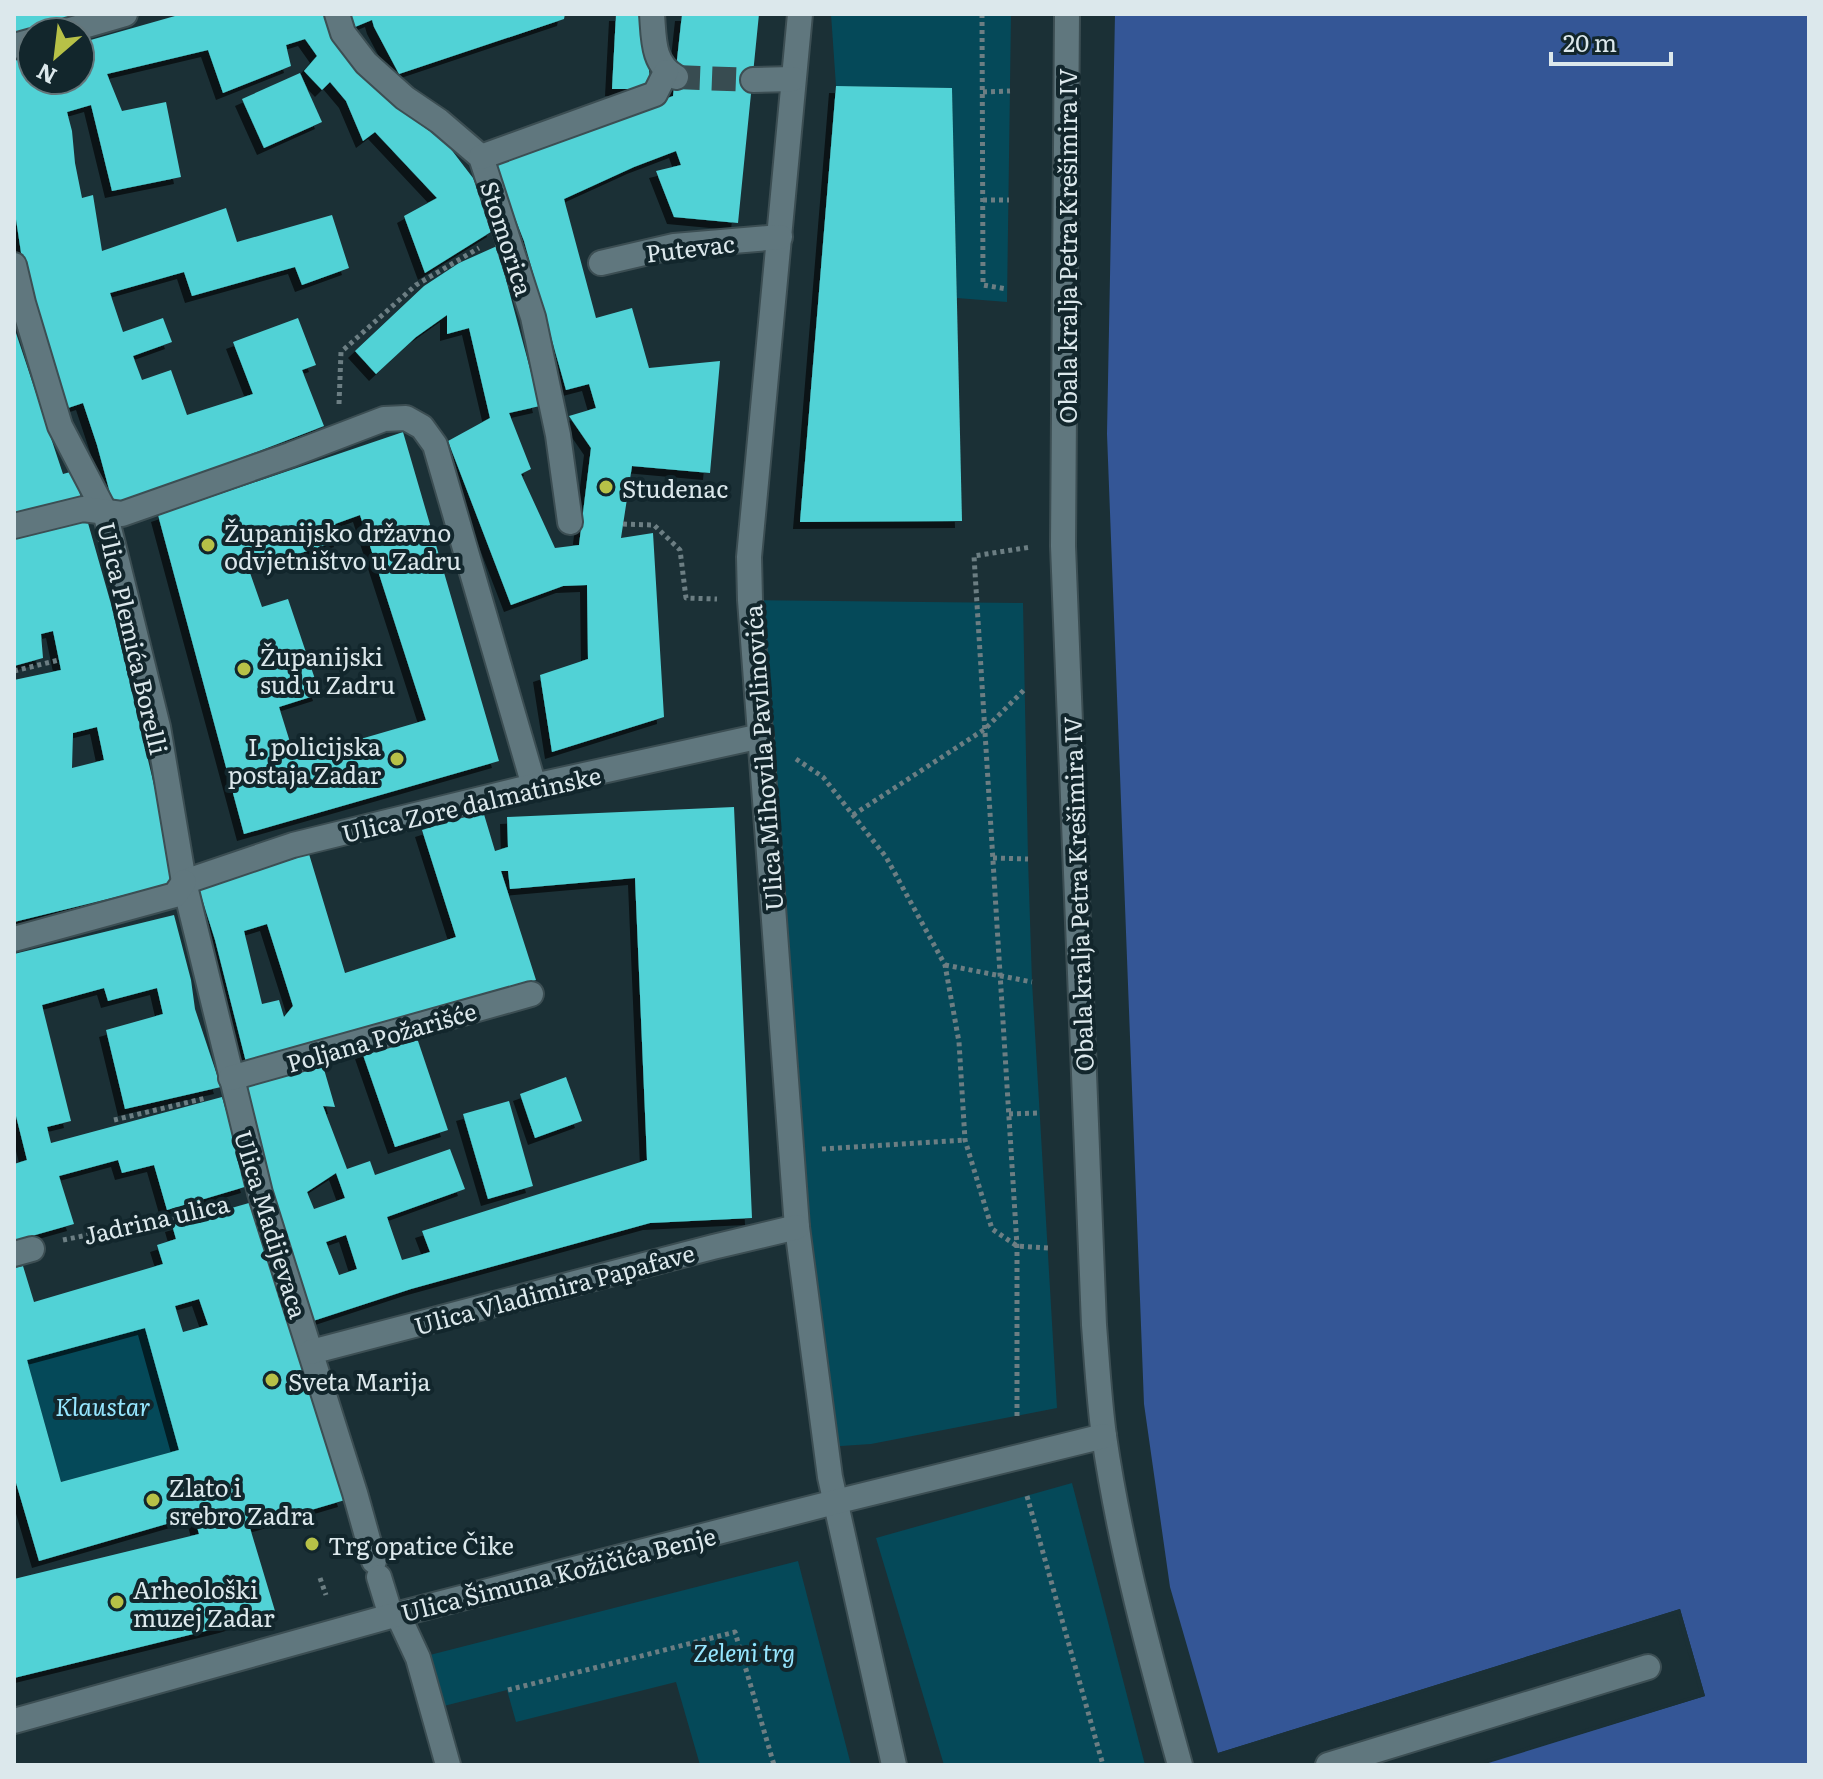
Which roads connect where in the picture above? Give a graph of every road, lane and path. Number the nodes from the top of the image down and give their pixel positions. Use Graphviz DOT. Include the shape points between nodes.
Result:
graph roads {
  1 [pos="125,14"];
  2 [pos="337,14"];
  3 [pos="652,14"];
  4 [pos="800,14"];
  5 [pos="982,14"];
  6 [pos="1067,14"];
  7 [pos="96,22"];
  8 [pos="793,79"];
  9 [pos="753,80"];
  10 [pos="1010,91"];
  11 [pos="983,92"];
  12 [pos="481,157"];
  13 [pos="983,200"];
  14 [pos="1009,200"];
  15 [pos="507,231"];
  16 [pos="780,237"];
  17 [pos="601,263"];
  18 [pos="14,265"];
  19 [pos="1007,289"];
  20 [pos="338,437"];
  21 [pos="105,512"];
  22 [pos="570,522"];
  23 [pos="623,524"];
  24 [pos="14,526"];
  25 [pos="1063,546"];
  26 [pos="750,600"];
  27 [pos="59,660"];
  28 [pos="14,671"];
  29 [pos="1025,689"];
  30 [pos="985,729"];
  31 [pos="761,736"];
  32 [pos="534,786"];
  33 [pos="853,815"];
  34 [pos="993,858"];
  35 [pos="1028,859"];
  36 [pos="184,882"];
  37 [pos="14,939"];
  38 [pos="945,965"];
  39 [pos="1000,977"];
  40 [pos="1032,982"];
  41 [pos="531,994"];
  42 [pos="232,1084"];
  43 [pos="1040,1113"];
  44 [pos="1009,1114"];
  45 [pos="114,1120"];
  46 [pos="965,1140"];
  47 [pos="822,1149"];
  48 [pos="260,1193"];
  49 [pos="797,1227"];
  50 [pos="1017,1246"];
  51 [pos="33,1248"];
  52 [pos="1048,1248"];
  53 [pos="311,1352"];
  54 [pos="1017,1416"];
  55 [pos="1104,1436"];
  56 [pos="1027,1496"];
  57 [pos="835,1502"];
  58 [pos="320,1578"];
  59 [pos="326,1595"];
  60 [pos="395,1616"];
  61 [pos="1648,1667"];
  62 [pos="508,1690"];
  63 [pos="14,1721"];
  64 [pos="448,1765"];
  65 [pos="774,1765"];
  66 [pos="894,1765"];
  67 [pos="1103,1765"];
  68 [pos="1180,1765"];
  69 [pos="1328,1765"];
  1 -- 7 [label="street"];
  2 -- 12 [label="street, Stomorica" via="343,33 366,63"];
  3 -- 12 [label="street" via="658,61 671,74 655,94"];
  4 -- 8 [label="street, Ulica Mihovila Pavlinovića"];
  5 -- 11 [label="path"];
  6 -- 25 [label="street, Obala kralja Petra Krešimira IV"];
  8 -- 9 [label="street"];
  8 -- 16 [label="street, Ulica Mihovila Pavlinovića"];
  10 -- 11 [label="path"];
  11 -- 13 [label="path"];
  12 -- 15 [label="street, Stomorica"];
  13 -- 14 [label="path"];
  13 -- 19 [label="path" via="983,285"];
  15 -- 20 [label="path" via="416,285 341,352"];
  15 -- 22 [label="street, Stomorica" via="536,328"];
  16 -- 17 [label="street, Putevac" via="674,246"];
  16 -- 26 [label="street, Ulica Mihovila Pavlinovića" via="749,557"];
  18 -- 21 [label="street, Ulica Plemića Borelli" via="60,426"];
  20 -- 21 [label="street" via="144,507 122,514"];
  20 -- 32 [label="street" via="384,419 406,418 422,427 435,445"];
  21 -- 24 [label="street" via="83,509"];
  21 -- 36 [label="street, Ulica Plemića Borelli" via="158,727"];
  23 -- 26 [label="path" via="654,525 680,550 686,598"];
  25 -- 30 [label="path" via="974,556"];
  25 -- 55 [label="street, Obala kralja Petra Krešimira IV" via="1094,1325"];
  26 -- 31 [label="street, Ulica Mihovila Pavlinovića"];
  27 -- 28 [label="path"];
  29 -- 30 [label="path"];
  30 -- 33 [label="path"];
  30 -- 34 [label="path"];
  31 -- 32 [label="street, Ulica Zore dalmatinske"];
  31 -- 33 [label="path" via="823,777"];
  31 -- 49 [label="street, Ulica Mihovila Pavlinovića"];
  32 -- 36 [label="street, Ulica Zore dalmatinske" via="293,845"];
  33 -- 38 [label="path" via="886,857"];
  34 -- 35 [label="path"];
  34 -- 39 [label="path"];
  36 -- 37 [label="street, Ulica Zore dalmatinske" via="175,895"];
  36 -- 42 [label="street, Ulica Madijevaca"];
  38 -- 39 [label="path"];
  38 -- 46 [label="path" via="959,1042"];
  39 -- 40 [label="path"];
  39 -- 44 [label="path"];
  41 -- 42 [label="street, Poljana Požarišće"];
  42 -- 45 [label="path"];
  42 -- 48 [label="street, Ulica Madijevaca"];
  43 -- 44 [label="path"];
  44 -- 50 [label="path"];
  46 -- 47 [label="path"];
  46 -- 50 [label="path" via="992,1229"];
  48 -- 51 [label="path, Jadrina ulica"];
  48 -- 53 [label="street, Ulica Madijevaca"];
  49 -- 53 [label="street, Ulica Vladimira Papafave"];
  49 -- 57 [label="street, Ulica Mihovila Pavlinovića"];
  50 -- 52 [label="path"];
  50 -- 54 [label="path"];
  53 -- 60 [label="street, Ulica Madijevaca"];
  55 -- 57 [label="street, Ulica Šimuna Kožičića Benje"];
  55 -- 68 [label="street, Obala kralja Petra Krešimira IV" via="1146,1643"];
  56 -- 67 [label="path"];
  57 -- 60 [label="street, Ulica Šimuna Kožičića Benje"];
  57 -- 66 [label="street, Ulica Mihovila Pavlinovića"];
  58 -- 59 [label="path"];
  60 -- 63 [label="street, Ulica Šimuna Kožičića Benje"];
  60 -- 64 [label="street, Ulica Madijevaca" via="418,1658"];
  61 -- 69 [label="street"];
  62 -- 65 [label="path" via="735,1632"];
}
